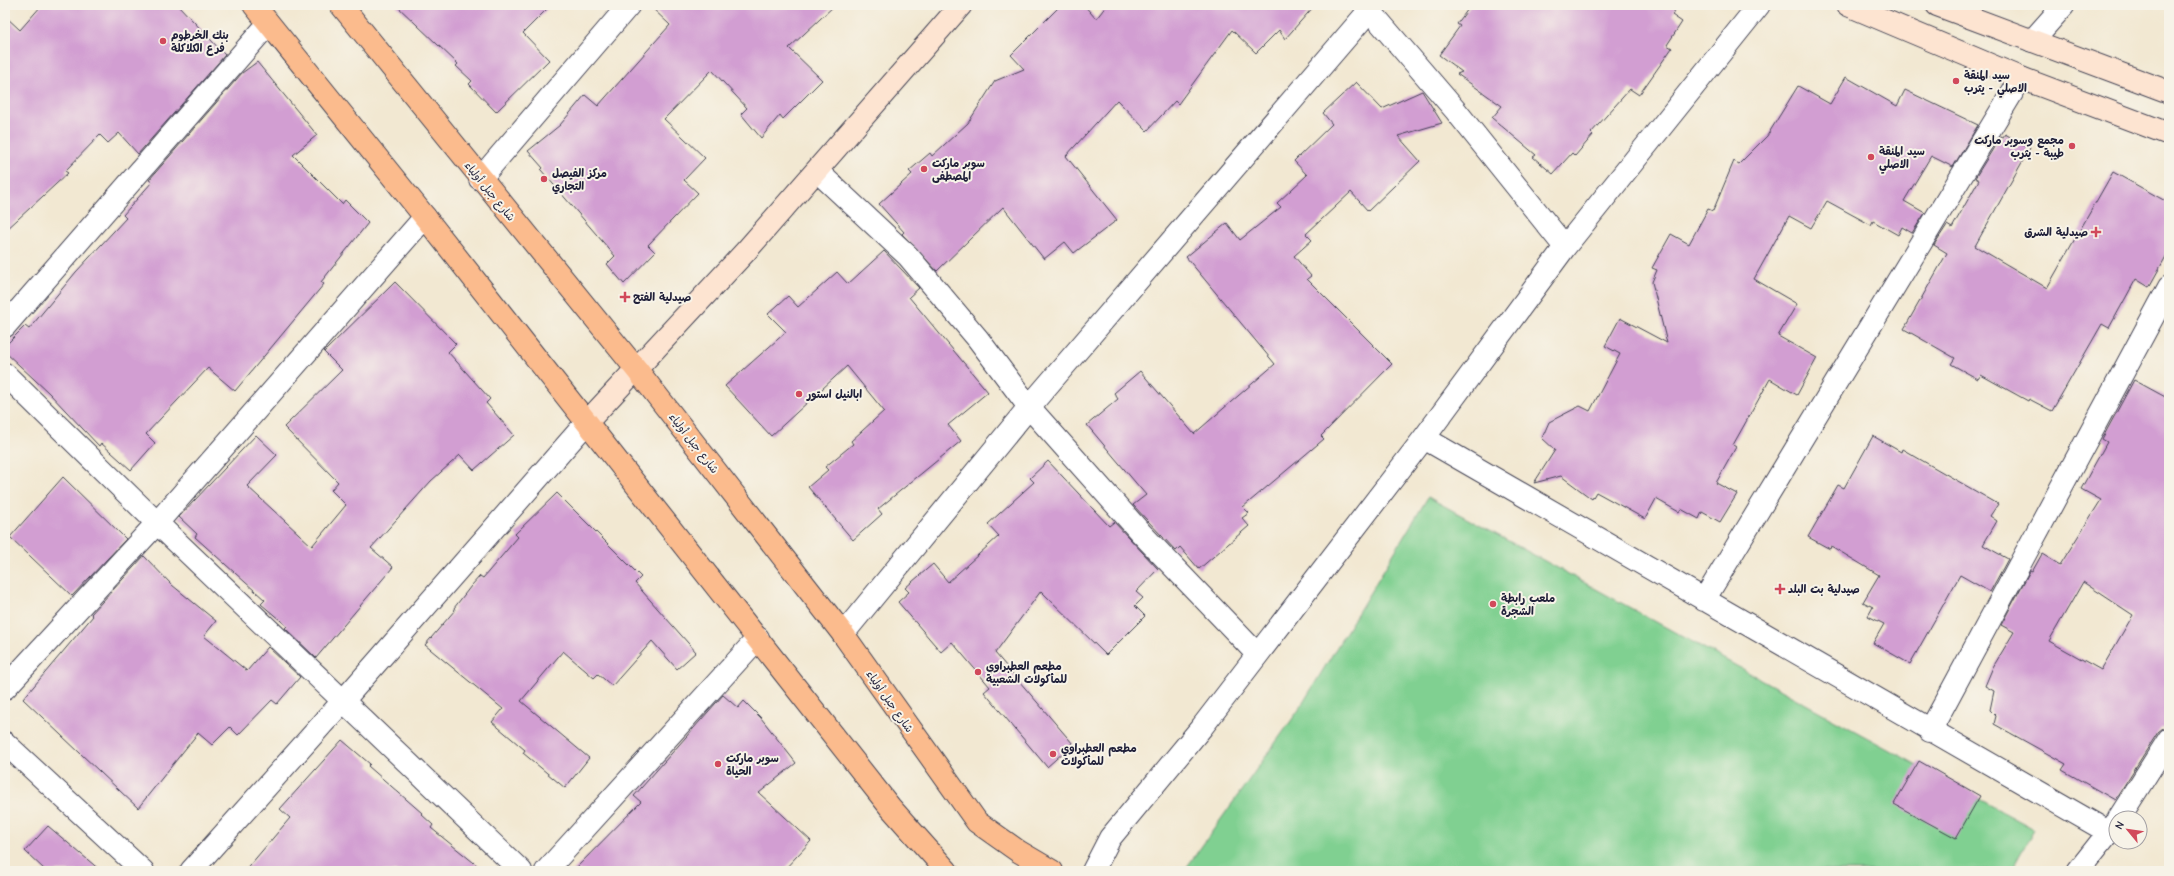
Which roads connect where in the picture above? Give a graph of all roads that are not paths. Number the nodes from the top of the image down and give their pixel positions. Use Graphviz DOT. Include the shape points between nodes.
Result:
graph roads {
  1 [pos="254,5"];
  2 [pos="341,5"];
  3 [pos="629,5"];
  4 [pos="961,5"];
  5 [pos="1759,5"];
  6 [pos="1848,5"];
  7 [pos="1937,5"];
  8 [pos="2064,5"];
  9 [pos="1369,7"];
  10 [pos="268,24"];
  11 [pos="2032,41"];
  12 [pos="2021,78"];
  13 [pos="2169,92"];
  14 [pos="2169,134"];
  15 [pos="817,171"];
  16 [pos="480,179"];
  17 [pos="425,217"];
  18 [pos="1565,247"];
  19 [pos="2169,287"];
  20 [pos="5,326"];
  21 [pos="637,370"];
  22 [pos="5,374"];
  23 [pos="1029,407"];
  24 [pos="587,422"];
  25 [pos="1424,438"];
  26 [pos="157,523"];
  27 [pos="1704,600"];
  28 [pos="843,634"];
  29 [pos="758,638"];
  30 [pos="1257,654"];
  31 [pos="5,688"];
  32 [pos="343,701"];
  33 [pos="1930,731"];
  34 [pos="2169,739"];
  35 [pos="5,743"];
  36 [pos="2124,810"];
  37 [pos="2108,821"];
  38 [pos="2108,834"];
  39 [pos="143,871"];
  40 [pos="191,871"];
  41 [pos="521,871"];
  42 [pos="546,871"];
  43 [pos="947,871"];
  44 [pos="1052,871"];
  45 [pos="1093,871"];
  46 [pos="2078,871"];
  1 -- 10 [label="main road"];
  2 -- 16 [label="main road, شارع جبل أولياء"];
  3 -- 16 [label="street"];
  4 -- 15 [label="street"];
  5 -- 18 [label="street"];
  6 -- 12 [label="street"];
  7 -- 11 [label="street"];
  8 -- 11 [label="street"];
  9 -- 18 [label="street"];
  9 -- 23 [label="street"];
  10 -- 17 [label="main road"];
  10 -- 20 [label="street"];
  11 -- 13 [label="street"];
  12 -- 14 [label="street"];
  12 -- 27 [label="street"];
  15 -- 21 [label="street"];
  15 -- 23 [label="street" via="908,256 978,340"];
  16 -- 21 [label="main road, شارع جبل أولياء"];
  17 -- 24 [label="main road"];
  17 -- 26 [label="street"];
  18 -- 25 [label="street"];
  19 -- 33 [label="street"];
  21 -- 24 [label="street"];
  21 -- 28 [label="main road, شارع جبل أولياء"];
  22 -- 26 [label="street"];
  23 -- 28 [label="street"];
  23 -- 30 [label="street" via="1141,533"];
  24 -- 29 [label="main road"];
  24 -- 32 [label="street"];
  25 -- 27 [label="street"];
  25 -- 30 [label="street"];
  26 -- 31 [label="street"];
  26 -- 32 [label="street"];
  27 -- 33 [label="street"];
  28 -- 44 [label="main road, شارع جبل أولياء" via="977,822"];
  29 -- 42 [label="street"];
  29 -- 43 [label="main road" via="890,807"];
  30 -- 45 [label="street" via="1202,727 1110,838"];
  32 -- 40 [label="street"];
  32 -- 41 [label="street"];
  33 -- 37 [label="street"];
  34 -- 36 [label="street"];
  35 -- 39 [label="street"];
  38 -- 46 [label="street"];
}
